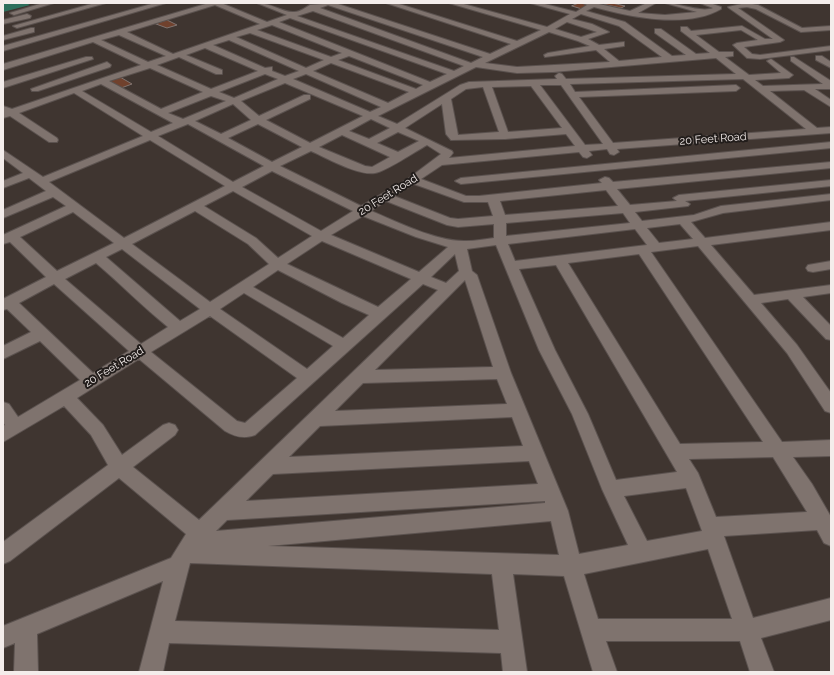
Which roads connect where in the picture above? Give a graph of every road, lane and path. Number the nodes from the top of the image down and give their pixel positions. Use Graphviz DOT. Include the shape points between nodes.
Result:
graph roads {
  1 [pos="51,3"];
  2 [pos="74,3"];
  3 [pos="163,3"];
  4 [pos="187,3"];
  5 [pos="216,3"];
  6 [pos="260,3"];
  7 [pos="328,3"];
  8 [pos="389,3"];
  9 [pos="452,3"];
  10 [pos="533,3"];
  11 [pos="641,3"];
  12 [pos="668,3"];
  13 [pos="703,3"];
  14 [pos="742,3"];
  15 [pos="300,4"];
  16 [pos="651,4"];
  17 [pos="490,5"];
  18 [pos="105,6"];
  19 [pos="586,7"];
  20 [pos="312,8"];
  21 [pos="718,8"];
  22 [pos="474,9"];
  23 [pos="704,13"];
  24 [pos="630,14"];
  25 [pos="292,15"];
  26 [pos="3,16"];
  27 [pos="689,16"];
  28 [pos="675,17"];
  29 [pos="442,20"];
  30 [pos="566,20"];
  31 [pos="3,22"];
  32 [pos="269,23"];
  33 [pos="703,24"];
  34 [pos="831,28"];
  35 [pos="686,29"];
  36 [pos="3,30"];
  37 [pos="250,30"];
  38 [pos="548,30"];
  39 [pos="724,30"];
  40 [pos="414,31"];
  41 [pos="658,31"];
  42 [pos="120,32"];
  43 [pos="604,32"];
  44 [pos="229,37"];
  45 [pos="3,38"];
  46 [pos="710,39"];
  47 [pos="94,40"];
  48 [pos="581,40"];
  49 [pos="699,40"];
  50 [pos="780,40"];
  51 [pos="518,44"];
  52 [pos="205,45"];
  53 [pos="597,47"];
  54 [pos="831,48"];
  55 [pos="3,49"];
  56 [pos="804,52"];
  57 [pos="348,53"];
  58 [pos="730,54"];
  59 [pos="175,55"];
  60 [pos="635,55"];
  61 [pos="718,55"];
  62 [pos="548,56"];
  63 [pos="3,57"];
  64 [pos="490,57"];
  65 [pos="697,57"];
  66 [pos="831,57"];
  67 [pos="819,58"];
  68 [pos="88,59"];
  69 [pos="670,59"];
  70 [pos="794,59"];
  71 [pos="331,60"];
  72 [pos="287,61"];
  73 [pos="771,61"];
  74 [pos="644,62"];
  75 [pos="618,64"];
  76 [pos="107,65"];
  77 [pos="148,65"];
  78 [pos="474,65"];
  79 [pos="831,65"];
  80 [pos="779,66"];
  81 [pos="3,67"];
  82 [pos="764,67"];
  83 [pos="750,68"];
  84 [pos="553,69"];
  85 [pos="735,69"];
  86 [pos="265,70"];
  87 [pos="307,70"];
  88 [pos="219,72"];
  89 [pos="455,74"];
  90 [pos="722,76"];
  91 [pos="745,77"];
  92 [pos="286,79"];
  93 [pos="22,80"];
  94 [pos="102,81"];
  95 [pos="563,83"];
  96 [pos="486,84"];
  97 [pos="534,84"];
  98 [pos="3,86"];
  99 [pos="430,86"];
  100 [pos="831,86"];
  101 [pos="806,87"];
  102 [pos="736,88"];
  103 [pos="35,89"];
  104 [pos="760,89"];
  105 [pos="75,90"];
  106 [pos="417,92"];
  107 [pos="210,93"];
  108 [pos="572,95"];
  109 [pos="743,96"];
  110 [pos="307,97"];
  111 [pos="446,98"];
  112 [pos="49,99"];
  113 [pos="234,101"];
  114 [pos="831,104"];
  115 [pos="389,107"];
  116 [pos="6,111"];
  117 [pos="160,113"];
  118 [pos="372,116"];
  119 [pos="257,120"];
  120 [pos="184,122"];
  121 [pos="398,128"];
  122 [pos="831,130"];
  123 [pos="342,131"];
  124 [pos="569,131"];
  125 [pos="814,132"];
  126 [pos="151,136"];
  127 [pos="505,136"];
  128 [pos="221,138"];
  129 [pos="53,140"];
  130 [pos="427,141"];
  131 [pos="369,143"];
  132 [pos="634,144"];
  133 [pos="831,145"];
  134 [pos="610,146"];
  135 [pos="311,147"];
  136 [pos="582,149"];
  137 [pos="400,157"];
  138 [pos="6,159"];
  139 [pos="445,161"];
  140 [pos="649,163"];
  141 [pos="625,166"];
  142 [pos="831,166"];
  143 [pos="273,167"];
  144 [pos="596,168"];
  145 [pos="30,174"];
  146 [pos="413,180"];
  147 [pos="461,181"];
  148 [pos="664,181"];
  149 [pos="41,182"];
  150 [pos="638,183"];
  151 [pos="831,183"];
  152 [pos="3,185"];
  153 [pos="610,186"];
  154 [pos="234,187"];
  155 [pos="54,192"];
  156 [pos="386,197"];
  157 [pos="831,197"];
  158 [pos="493,199"];
  159 [pos="472,200"];
  160 [pos="682,201"];
  161 [pos="196,206"];
  162 [pos="656,206"];
  163 [pos="74,207"];
  164 [pos="626,209"];
  165 [pos="362,212"];
  166 [pos="3,214"];
  167 [pos="689,219"];
  168 [pos="500,220"];
  169 [pos="668,222"];
  170 [pos="639,225"];
  171 [pos="831,226"];
  172 [pos="321,236"];
  173 [pos="7,238"];
  174 [pos="500,240"];
  175 [pos="702,242"];
  176 [pos="123,244"];
  177 [pos="459,244"];
  178 [pos="649,248"];
  179 [pos="97,257"];
  180 [pos="559,259"];
  181 [pos="278,264"];
  182 [pos="831,265"];
  183 [pos="510,266"];
  184 [pos="813,268"];
  185 [pos="466,273"];
  186 [pos="421,277"];
  187 [pos="55,279"];
  188 [pos="243,287"];
  189 [pos="448,289"];
  190 [pos="829,289"];
  191 [pos="791,294"];
  192 [pos="750,300"];
  193 [pos="6,304"];
  194 [pos="210,309"];
  195 [pos="380,314"];
  196 [pos="179,328"];
  197 [pos="42,333"];
  198 [pos="831,335"];
  199 [pos="343,345"];
  200 [pos="140,352"];
  201 [pos="3,353"];
  202 [pos="503,373"];
  203 [pos="307,376"];
  204 [pos="358,377"];
  205 [pos="91,381"];
  206 [pos="65,397"];
  207 [pos="831,406"];
  208 [pos="3,409"];
  209 [pos="518,410"];
  210 [pos="315,419"];
  211 [pos="169,430"];
  212 [pos="9,431"];
  213 [pos="831,448"];
  214 [pos="779,451"];
  215 [pos="675,452"];
  216 [pos="535,453"];
  217 [pos="267,466"];
  218 [pos="119,467"];
  219 [pos="691,479"];
  220 [pos="611,489"];
  221 [pos="551,492"];
  222 [pos="558,510"];
  223 [pos="222,511"];
  224 [pos="827,528"];
  225 [pos="713,533"];
  226 [pos="192,547"];
  227 [pos="642,553"];
  228 [pos="3,554"];
  229 [pos="501,564"];
  230 [pos="572,566"];
  231 [pos="831,609"];
  232 [pos="26,628"];
  233 [pos="590,630"];
  234 [pos="748,630"];
  235 [pos="162,632"];
  236 [pos="3,637"];
  237 [pos="511,642"];
  238 [pos="26,672"];
  239 [pos="152,672"];
  240 [pos="515,672"];
  241 [pos="605,672"];
  242 [pos="762,672"];
  1 -- 26 [label="street"];
  2 -- 31 [label="street"];
  3 -- 55 [label="street"];
  4 -- 63 [label="street"];
  5 -- 32 [label="street"];
  5 -- 42 [label="street"];
  6 -- 25 [label="street"];
  7 -- 20 [label="street"];
  7 -- 40 [label="street"];
  8 -- 29 [label="street"];
  9 -- 22 [label="street"];
  10 -- 19 [label="street"];
  11 -- 16 [label="street"];
  12 -- 23 [label="street"];
  13 -- 21 [label="street"];
  14 -- 21 [label="street"];
  15 -- 20 [label="street"];
  16 -- 24 [label="street"];
  17 -- 22 [label="street"];
  18 -- 36 [label="street"];
  18 -- 45 [label="street"];
  19 -- 24 [label="street"];
  19 -- 30 [label="street"];
  19 -- 69 [label="street" via="622,24"];
  20 -- 25 [label="street"];
  20 -- 78 [label="street"];
  21 -- 23 [label="street"];
  22 -- 29 [label="street"];
  22 -- 38 [label="street"];
  23 -- 27 [label="street"];
  23 -- 39 [label="street"];
  24 -- 28 [label="street" via="654,18"];
  25 -- 32 [label="street"];
  25 -- 89 [label="street"];
  27 -- 28 [label="street"];
  27 -- 33 [label="street"];
  28 -- 35 [label="street"];
  29 -- 40 [label="street"];
  29 -- 51 [label="street"];
  30 -- 38 [label="street"];
  30 -- 43 [label="street"];
  32 -- 37 [label="street"];
  32 -- 57 [label="street"];
  34 -- 50 [label="street" via="801,30 758,7 731,7"];
  35 -- 39 [label="street"];
  35 -- 49 [label="street"];
  37 -- 44 [label="street"];
  37 -- 71 [label="street"];
  38 -- 48 [label="street"];
  38 -- 51 [label="street"];
  39 -- 46 [label="street" via="742,28 759,37"];
  40 -- 64 [label="street"];
  41 -- 65 [label="street"];
  42 -- 47 [label="street"];
  42 -- 59 [label="street"];
  43 -- 48 [label="street"];
  43 -- 53 [label="street" via="623,46"];
  44 -- 52 [label="street"];
  44 -- 72 [label="street"];
  46 -- 49 [label="street"];
  46 -- 58 [label="street"];
  47 -- 77 [label="street"];
  47 -- 81 [label="street"];
  48 -- 53 [label="street"];
  49 -- 61 [label="street"];
  50 -- 56 [label="street"];
  50 -- 56 [label="street" via="736,46 757,58"];
  51 -- 64 [label="street"];
  52 -- 59 [label="street"];
  52 -- 86 [label="street"];
  53 -- 62 [label="street"];
  53 -- 75 [label="street"];
  54 -- 56 [label="street"];
  57 -- 71 [label="street"];
  57 -- 99 [label="street"];
  58 -- 61 [label="street"];
  58 -- 73 [label="street" via="741,60"];
  59 -- 77 [label="street"];
  59 -- 88 [label="street"];
  60 -- 74 [label="street"];
  61 -- 65 [label="street"];
  61 -- 85 [label="street"];
  64 -- 78 [label="street"];
  65 -- 69 [label="street"];
  65 -- 90 [label="street"];
  66 -- 67 [label="street"];
  67 -- 70 [label="street"];
  67 -- 79 [label="street"];
  68 -- 93 [label="street"];
  69 -- 74 [label="street"];
  70 -- 73 [label="street"];
  70 -- 100 [label="street"];
  71 -- 87 [label="street"];
  71 -- 106 [label="street"];
  72 -- 86 [label="street"];
  72 -- 87 [label="street"];
  73 -- 80 [label="street"];
  74 -- 75 [label="street"];
  75 -- 84 [label="street"];
  76 -- 103 [label="street"];
  77 -- 94 [label="street"];
  77 -- 107 [label="street"];
  78 -- 84 [label="street" via="517,70"];
  78 -- 89 [label="street"];
  80 -- 82 [label="street"];
  80 -- 91 [label="street" via="790,75"];
  81 -- 93 [label="street"];
  83 -- 85 [label="street"];
  84 -- 95 [label="street"];
  85 -- 91 [label="street"];
  86 -- 92 [label="street"];
  86 -- 107 [label="street"];
  87 -- 92 [label="street"];
  87 -- 115 [label="street"];
  89 -- 99 [label="street"];
  90 -- 91 [label="street"];
  90 -- 95 [label="street"];
  90 -- 102 [label="street"];
  91 -- 104 [label="street"];
  92 -- 113 [label="street"];
  92 -- 118 [label="street"];
  93 -- 98 [label="street"];
  93 -- 103 [label="street"];
  94 -- 105 [label="street"];
  94 -- 117 [label="street"];
  95 -- 97 [label="street"];
  95 -- 108 [label="street"];
  96 -- 97 [label="street"];
  96 -- 111 [label="street" via="463,87"];
  96 -- 127 [label="street"];
  97 -- 124 [label="street"];
  99 -- 106 [label="street"];
  100 -- 101 [label="street"];
  101 -- 104 [label="street"];
  101 -- 114 [label="street"];
  102 -- 108 [label="street"];
  102 -- 109 [label="street"];
  103 -- 112 [label="street"];
  104 -- 125 [label="street"];
  105 -- 112 [label="street"];
  105 -- 126 [label="street"];
  106 -- 115 [label="street"];
  107 -- 113 [label="street"];
  107 -- 117 [label="street"];
  108 -- 134 [label="street"];
  110 -- 119 [label="street"];
  111 -- 121 [label="street"];
  111 -- 127 [label="street" via="451,134 456,138"];
  112 -- 116 [label="street"];
  113 -- 119 [label="street"];
  113 -- 120 [label="street"];
  115 -- 118 [label="street"];
  116 -- 129 [label="street"];
  117 -- 120 [label="street"];
  118 -- 121 [label="street"];
  118 -- 123 [label="street"];
  119 -- 128 [label="street"];
  119 -- 135 [label="street"];
  120 -- 126 [label="street"];
  120 -- 128 [label="street" via="189,121"];
  121 -- 130 [label="street"];
  121 -- 131 [label="street"];
  122 -- 125 [label="street, 20 Feet Road"];
  123 -- 131 [label="street"];
  123 -- 135 [label="street"];
  124 -- 127 [label="street"];
  124 -- 136 [label="street"];
  125 -- 132 [label="street, 20 Feet Road"];
  126 -- 149 [label="street"];
  126 -- 154 [label="street"];
  128 -- 143 [label="street"];
  130 -- 137 [label="street"];
  130 -- 139 [label="street" via="448,153"];
  131 -- 137 [label="street"];
  132 -- 134 [label="street, 20 Feet Road"];
  132 -- 140 [label="street"];
  133 -- 140 [label="street"];
  134 -- 136 [label="street, 20 Feet Road"];
  134 -- 141 [label="street"];
  135 -- 137 [label="street" via="369,170"];
  135 -- 143 [label="street"];
  136 -- 139 [label="street, 20 Feet Road"];
  136 -- 144 [label="street"];
  138 -- 145 [label="street"];
  139 -- 146 [label="street, 20 Feet Road"];
  139 -- 147 [label="street"];
  140 -- 141 [label="street"];
  140 -- 148 [label="street"];
  141 -- 144 [label="street"];
  141 -- 150 [label="street"];
  142 -- 148 [label="street"];
  143 -- 154 [label="street"];
  143 -- 165 [label="street"];
  144 -- 147 [label="street"];
  144 -- 153 [label="street"];
  145 -- 149 [label="street"];
  145 -- 152 [label="street"];
  146 -- 156 [label="street, 20 Feet Road"];
  146 -- 159 [label="street"];
  147 -- 159 [label="street"];
  148 -- 150 [label="street"];
  148 -- 160 [label="street"];
  149 -- 155 [label="street"];
  150 -- 153 [label="street"];
  150 -- 162 [label="street"];
  151 -- 160 [label="street"];
  153 -- 158 [label="street"];
  153 -- 164 [label="street"];
  154 -- 161 [label="street"];
  154 -- 172 [label="street"];
  155 -- 163 [label="street"];
  155 -- 166 [label="street"];
  156 -- 165 [label="street, 20 Feet Road"];
  156 -- 168 [label="street" via="447,221 458,223"];
  157 -- 167 [label="street" via="721,210"];
  158 -- 159 [label="street"];
  158 -- 168 [label="street"];
  160 -- 162 [label="street"];
  160 -- 167 [label="street"];
  161 -- 176 [label="street"];
  161 -- 181 [label="street" via="252,241"];
  162 -- 164 [label="street"];
  162 -- 169 [label="street"];
  163 -- 173 [label="street"];
  163 -- 176 [label="street"];
  164 -- 168 [label="street"];
  164 -- 170 [label="street"];
  165 -- 172 [label="street, 20 Feet Road"];
  165 -- 177 [label="street" via="436,241"];
  167 -- 169 [label="street"];
  167 -- 175 [label="street"];
  168 -- 174 [label="street"];
  169 -- 170 [label="street"];
  170 -- 174 [label="street"];
  170 -- 178 [label="street"];
  171 -- 175 [label="street"];
  172 -- 181 [label="street, 20 Feet Road"];
  172 -- 186 [label="street"];
  173 -- 187 [label="street"];
  174 -- 177 [label="street"];
  174 -- 183 [label="street"];
  175 -- 178 [label="street"];
  175 -- 192 [label="street"];
  176 -- 179 [label="street"];
  176 -- 194 [label="street"];
  177 -- 185 [label="street"];
  177 -- 186 [label="street"];
  178 -- 180 [label="street"];
  178 -- 214 [label="street"];
  179 -- 187 [label="street"];
  179 -- 196 [label="street"];
  180 -- 183 [label="street"];
  180 -- 215 [label="street"];
  181 -- 188 [label="street, 20 Feet Road"];
  181 -- 195 [label="street"];
  182 -- 184 [label="street"];
  183 -- 220 [label="street" via="547,350 580,414"];
  185 -- 189 [label="street"];
  185 -- 202 [label="street" via="470,275"];
  186 -- 189 [label="street"];
  186 -- 195 [label="street"];
  187 -- 193 [label="street"];
  187 -- 200 [label="street"];
  188 -- 194 [label="street, 20 Feet Road"];
  188 -- 199 [label="street"];
  189 -- 204 [label="street"];
  190 -- 191 [label="street"];
  191 -- 192 [label="street"];
  191 -- 198 [label="street"];
  192 -- 207 [label="street" via="792,349"];
  193 -- 197 [label="street"];
  194 -- 196 [label="street, 20 Feet Road"];
  194 -- 203 [label="street"];
  195 -- 199 [label="street"];
  196 -- 200 [label="street, 20 Feet Road"];
  197 -- 201 [label="street"];
  197 -- 205 [label="street"];
  199 -- 203 [label="street"];
  200 -- 203 [label="street" via="238,430 248,430"];
  200 -- 205 [label="street, 20 Feet Road"];
  202 -- 204 [label="street"];
  202 -- 209 [label="street"];
  204 -- 210 [label="street"];
  205 -- 206 [label="street, 20 Feet Road"];
  206 -- 212 [label="street, 20 Feet Road"];
  206 -- 218 [label="street" via="97,430"];
  208 -- 212 [label="street"];
  209 -- 210 [label="street"];
  209 -- 216 [label="street"];
  210 -- 217 [label="street"];
  211 -- 218 [label="street"];
  213 -- 214 [label="street"];
  214 -- 215 [label="street"];
  214 -- 224 [label="street"];
  215 -- 219 [label="street"];
  216 -- 217 [label="street"];
  216 -- 221 [label="street"];
  217 -- 223 [label="street"];
  218 -- 226 [label="street"];
  218 -- 228 [label="street"];
  219 -- 220 [label="street"];
  219 -- 225 [label="street"];
  220 -- 227 [label="street"];
  221 -- 222 [label="street"];
  221 -- 223 [label="street"];
  222 -- 226 [label="street"];
  222 -- 230 [label="street"];
  223 -- 226 [label="street"];
  224 -- 225 [label="street"];
  225 -- 227 [label="street"];
  225 -- 234 [label="street"];
  226 -- 229 [label="street"];
  226 -- 232 [label="street"];
  226 -- 235 [label="street"];
  227 -- 230 [label="street"];
  229 -- 230 [label="street"];
  229 -- 237 [label="street"];
  230 -- 233 [label="street"];
  231 -- 234 [label="street"];
  232 -- 236 [label="street"];
  232 -- 238 [label="street"];
  233 -- 234 [label="street"];
  233 -- 241 [label="street"];
  234 -- 242 [label="street"];
  235 -- 237 [label="street"];
  235 -- 239 [label="street"];
  237 -- 240 [label="street"];
}
